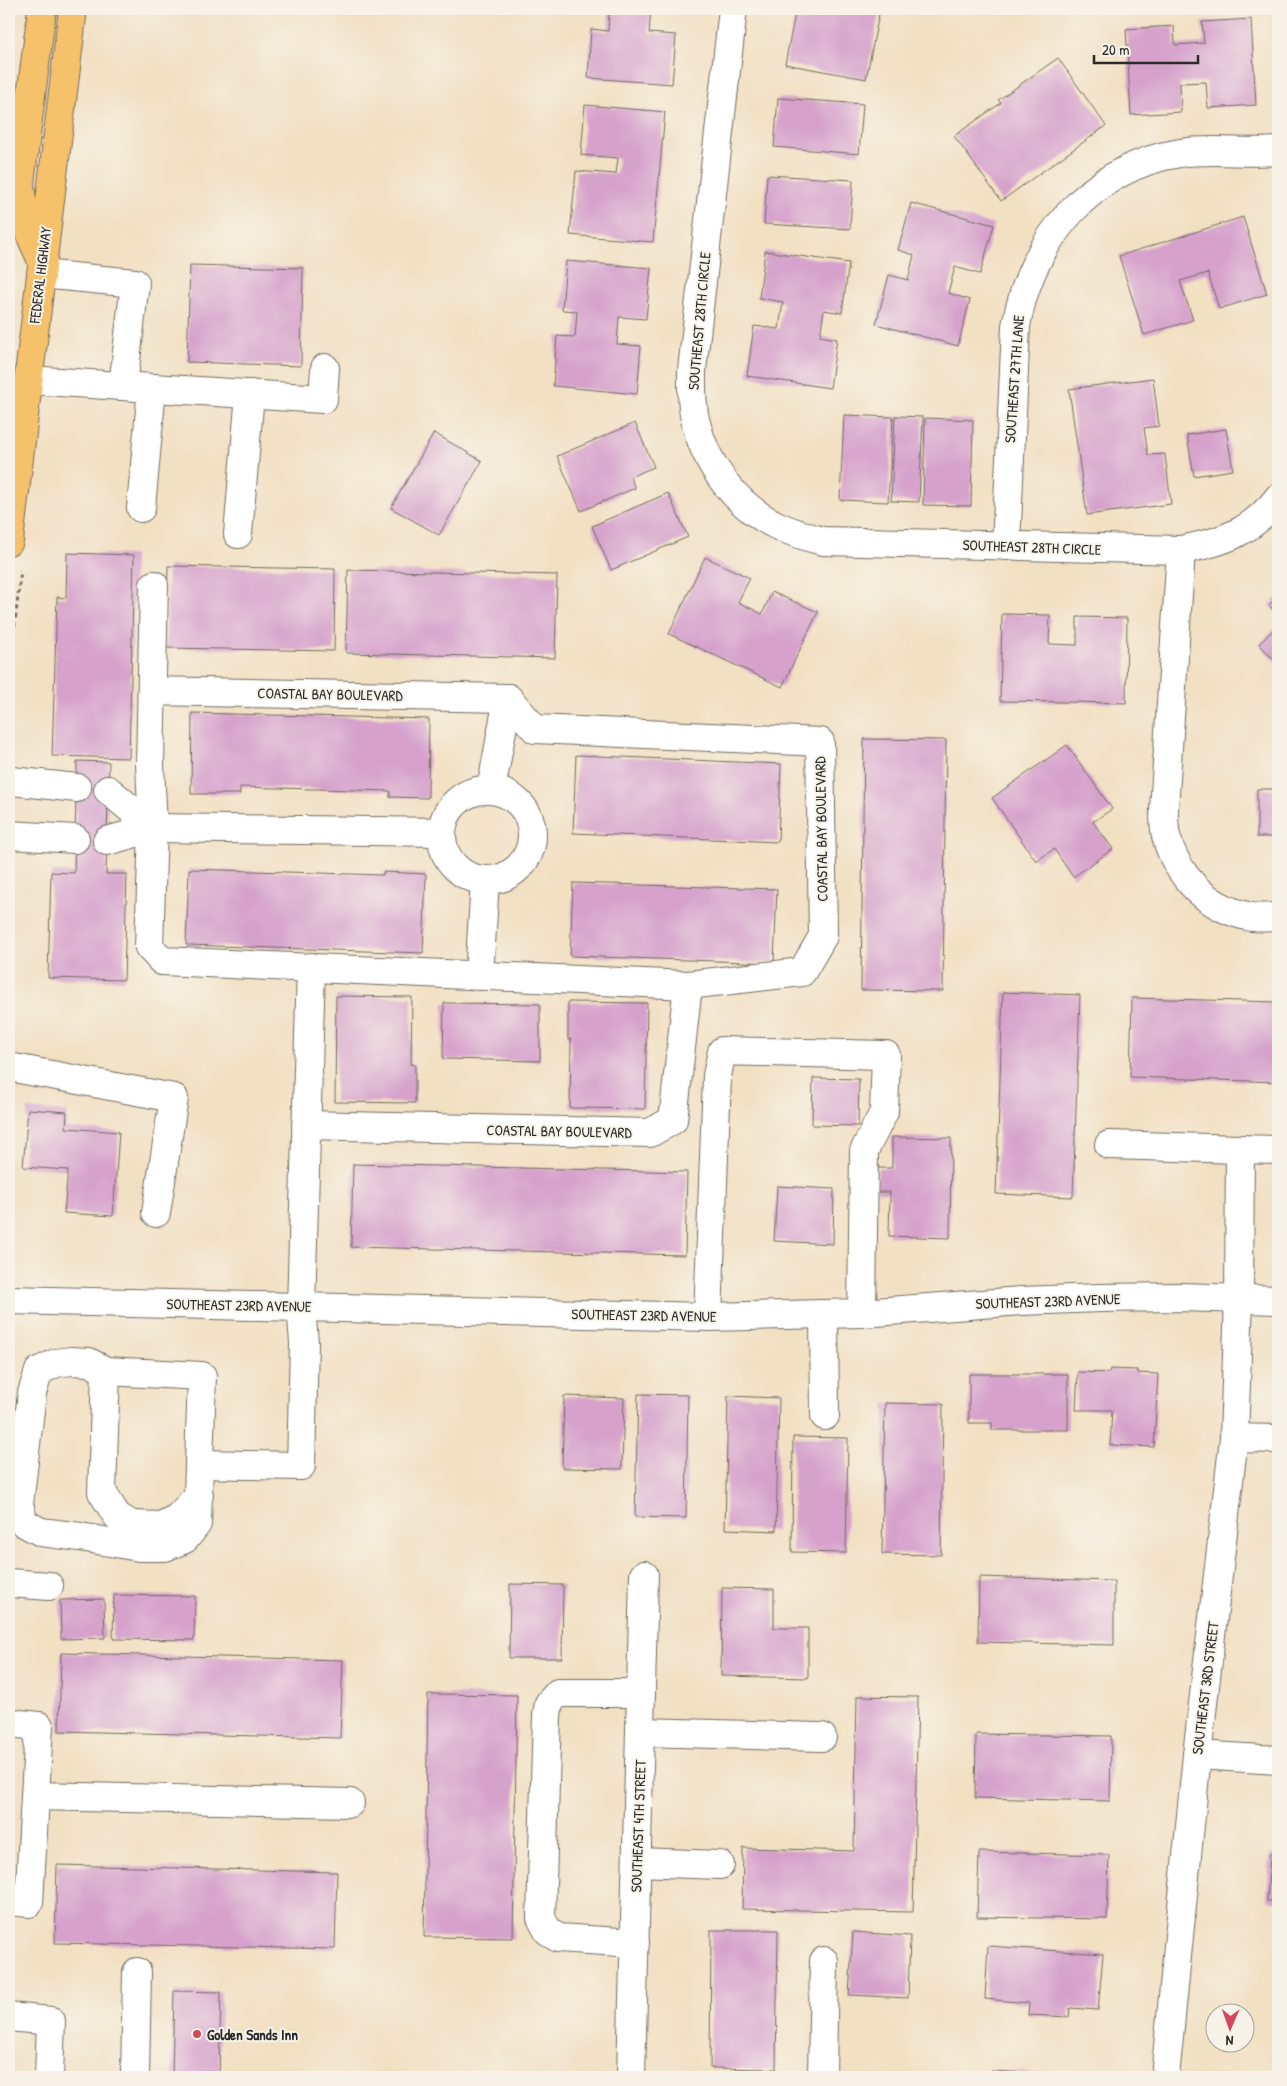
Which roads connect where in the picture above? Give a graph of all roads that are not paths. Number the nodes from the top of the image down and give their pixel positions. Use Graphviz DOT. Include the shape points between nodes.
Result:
graph roads {
  1 [pos="42,9"];
  2 [pos="73,9"];
  3 [pos="733,9"];
  4 [pos="1278,151"];
  5 [pos="41,267"];
  6 [pos="326,368"];
  7 [pos="28,380"];
  8 [pos="123,386"];
  9 [pos="152,388"];
  10 [pos="250,394"];
  11 [pos="1278,498"];
  12 [pos="140,508"];
  13 [pos="238,534"];
  14 [pos="9,541"];
  15 [pos="1006,546"];
  16 [pos="1181,550"];
  17 [pos="154,585"];
  18 [pos="152,691"];
  19 [pos="508,698"];
  20 [pos="9,783"];
  21 [pos="77,788"];
  22 [pos="108,790"];
  23 [pos="491,790"];
  24 [pos="153,828"];
  25 [pos="442,832"];
  26 [pos="9,835"];
  27 [pos="75,839"];
  28 [pos="107,841"];
  29 [pos="484,881"];
  30 [pos="1278,917"];
  31 [pos="311,967"];
  32 [pos="479,976"];
  33 [pos="688,986"];
  34 [pos="9,1067"];
  35 [pos="306,1125"];
  36 [pos="1109,1145"];
  37 [pos="1240,1149"];
  38 [pos="1278,1150"];
  39 [pos="156,1213"];
  40 [pos="1239,1299"];
  41 [pos="9,1300"];
  42 [pos="1278,1300"];
  43 [pos="301,1306"];
  44 [pos="862,1313"];
  45 [pos="824,1314"];
  46 [pos="708,1317"];
  47 [pos="106,1371"];
  48 [pos="825,1416"];
  49 [pos="1234,1438"];
  50 [pos="1278,1439"];
  51 [pos="199,1464"];
  52 [pos="199,1495"];
  53 [pos="644,1575"];
  54 [pos="9,1583"];
  55 [pos="49,1586"];
  56 [pos="641,1693"];
  57 [pos="9,1724"];
  58 [pos="640,1732"];
  59 [pos="822,1737"];
  60 [pos="1197,1755"];
  61 [pos="1278,1760"];
  62 [pos="35,1796"];
  63 [pos="350,1803"];
  64 [pos="637,1862"];
  65 [pos="720,1865"];
  66 [pos="9,1901"];
  67 [pos="635,1943"];
  68 [pos="824,1961"];
  69 [pos="137,1972"];
  70 [pos="9,2017"];
  71 [pos="49,2077"];
  72 [pos="135,2077"];
  73 [pos="631,2077"];
  74 [pos="822,2077"];
  75 [pos="1165,2077"];
  1 -- 5 [label="main road" via="20,183 24,221"];
  2 -- 5 [label="main road, FEDERAL HIGHWAY"];
  3 -- 15 [label="street, SOUTHEAST 28TH CIRCLE" via="692,370 696,422 716,471 752,510 799,535 823,541"];
  4 -- 15 [label="street, SOUTHEAST 27TH LANE" via="1202,150 1153,160 1108,181 1087,196 1052,232 1028,277 1016,326"];
  5 -- 7 [label="main road, FEDERAL HIGHWAY"];
  5 -- 8 [label="street" via="136,283"];
  6 -- 10 [label="street" via="323,399"];
  7 -- 8 [label="street"];
  7 -- 14 [label="main road, FEDERAL HIGHWAY"];
  8 -- 9 [label="street"];
  9 -- 10 [label="street"];
  9 -- 12 [label="street"];
  10 -- 13 [label="street"];
  11 -- 16 [label="street, SOUTHEAST 28TH CIRCLE" via="1259,518 1238,533 1216,543"];
  15 -- 16 [label="street, SOUTHEAST 28TH CIRCLE"];
  16 -- 30 [label="street" via="1165,834 1173,858 1186,879 1204,897 1226,910 1249,917"];
  17 -- 18 [label="street, COASTAL BAY BOULEVARD"];
  18 -- 19 [label="street, COASTAL BAY BOULEVARD"];
  18 -- 24 [label="street, COASTAL BAY BOULEVARD" via="150,765"];
  19 -- 23 [label="street"];
  19 -- 33 [label="street, COASTAL BAY BOULEVARD" via="535,728 820,742 823,936 802,972"];
  20 -- 21 [label="street"];
  22 -- 24 [label="street"];
  23 -- 25 [label="street" via="473,792 458,801 446,815"];
  23 -- 29 [label="street" via="508,794 522,805 531,820 533,838 529,856 518,870 502,879"];
  24 -- 25 [label="street"];
  24 -- 28 [label="street"];
  24 -- 31 [label="street, COASTAL BAY BOULEVARD" via="149,947 162,961"];
  25 -- 29 [label="street" via="444,850 453,865 467,876"];
  26 -- 27 [label="street"];
  29 -- 32 [label="street"];
  31 -- 32 [label="street, COASTAL BAY BOULEVARD"];
  31 -- 35 [label="street"];
  32 -- 33 [label="street, COASTAL BAY BOULEVARD"];
  33 -- 35 [label="street, COASTAL BAY BOULEVARD" via="673,1120 650,1133"];
  34 -- 39 [label="street" via="174,1098"];
  35 -- 43 [label="street"];
  36 -- 37 [label="street"];
  37 -- 38 [label="street"];
  37 -- 40 [label="street, SOUTHEAST 3RD STREET"];
  40 -- 42 [label="street, SOUTHEAST 23RD AVENUE"];
  40 -- 44 [label="street, SOUTHEAST 23RD AVENUE" via="1180,1297 1021,1301"];
  40 -- 49 [label="street, SOUTHEAST 3RD STREET"];
  41 -- 43 [label="street, SOUTHEAST 23RD AVENUE"];
  43 -- 46 [label="street, SOUTHEAST 23RD AVENUE"];
  43 -- 51 [label="street" via="304,1343 301,1466"];
  44 -- 45 [label="street, SOUTHEAST 23RD AVENUE"];
  44 -- 46 [label="street" via="864,1151 884,1112 886,1055 722,1051 717,1076"];
  45 -- 46 [label="street, SOUTHEAST 23RD AVENUE"];
  45 -- 48 [label="street"];
  47 -- 51 [label="street" via="202,1376"];
  47 -- 52 [label="street" via="102,1492 117,1516 132,1525 161,1526 177,1518"];
  47 -- 52 [label="street" via="88,1362 71,1361 56,1362 39,1370 32,1393 19,1504 24,1523 42,1532 139,1547 165,1547 185,1539 197,1524"];
  49 -- 50 [label="street"];
  49 -- 60 [label="street, SOUTHEAST 3RD STREET"];
  51 -- 52 [label="street"];
  53 -- 56 [label="street, SOUTHEAST 4TH STREET"];
  54 -- 55 [label="street"];
  56 -- 58 [label="street, SOUTHEAST 4TH STREET"];
  56 -- 67 [label="street" via="558,1693 549,1703 541,1918 548,1931 558,1938"];
  57 -- 62 [label="street" via="39,1726"];
  58 -- 59 [label="street"];
  58 -- 64 [label="street, SOUTHEAST 4TH STREET"];
  60 -- 61 [label="street"];
  60 -- 75 [label="street, SOUTHEAST 3RD STREET"];
  62 -- 63 [label="street"];
  62 -- 66 [label="street" via="28,1902"];
  64 -- 65 [label="street"];
  64 -- 67 [label="street, SOUTHEAST 4TH STREET"];
  67 -- 73 [label="street, SOUTHEAST 4TH STREET"];
  68 -- 74 [label="street"];
  69 -- 72 [label="street"];
  70 -- 71 [label="street" via="51,2021"];
}
